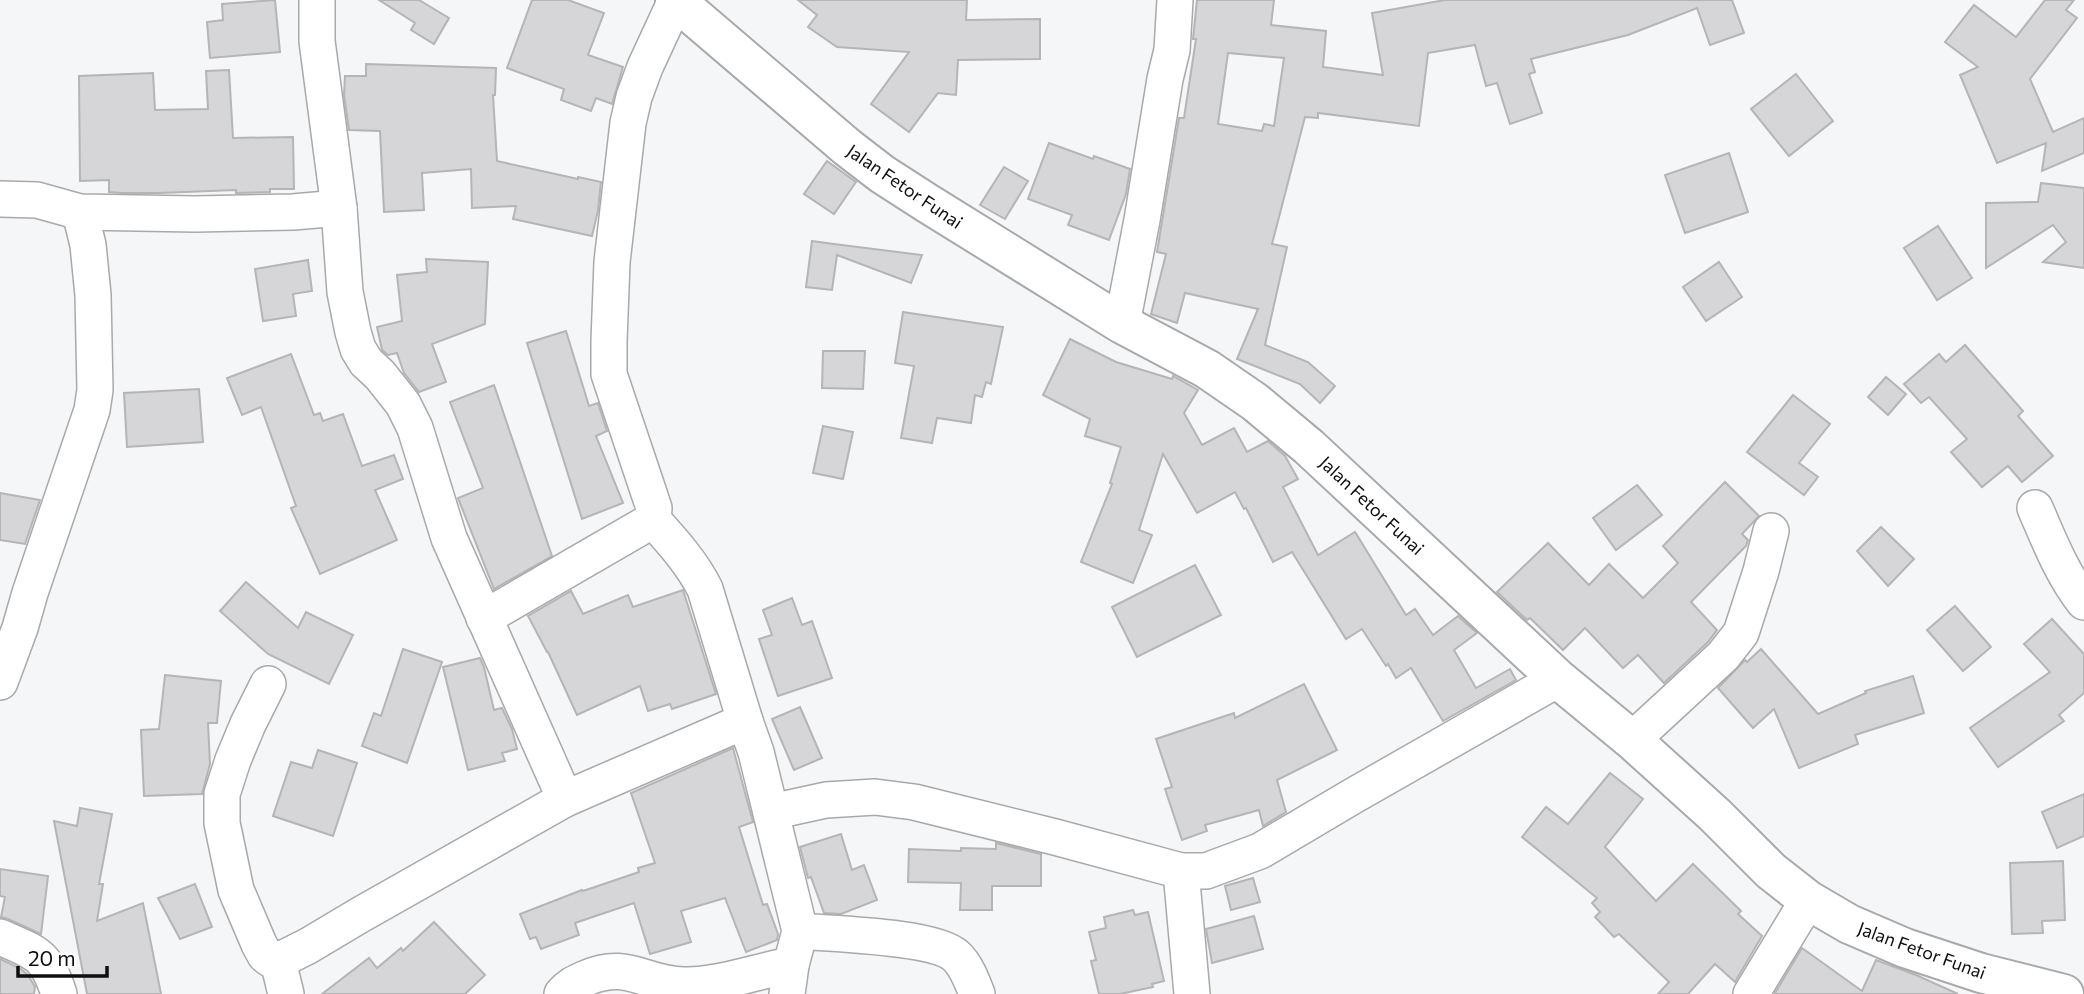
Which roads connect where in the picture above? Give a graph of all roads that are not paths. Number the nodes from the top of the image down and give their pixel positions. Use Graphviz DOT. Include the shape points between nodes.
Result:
graph roads {
  1 [pos="317,0"];
  2 [pos="676,0"];
  3 [pos="1175,0"];
  4 [pos="0,199"];
  5 [pos="339,208"];
  6 [pos="79,212"];
  7 [pos="1122,324"];
  8 [pos="2035,508"];
  9 [pos="653,520"];
  10 [pos="1771,531"];
  11 [pos="2084,602"];
  12 [pos="484,618"];
  13 [pos="1558,678"];
  14 [pos="0,682"];
  15 [pos="268,684"];
  16 [pos="746,721"];
  17 [pos="1632,740"];
  18 [pos="565,799"];
  19 [pos="771,812"];
  20 [pos="1181,872"];
  21 [pos="1808,900"];
  22 [pos="800,931"];
  23 [pos="0,937"];
  24 [pos="282,978"];
  25 [pos="789,980"];
  26 [pos="59,994"];
  27 [pos="562,994"];
  28 [pos="977,994"];
  29 [pos="1192,994"];
  30 [pos="1751,994"];
  31 [pos="2064,994"];
  1 -- 5 [label="street" via="317,41"];
  2 -- 7 [label="street, Jalan Fetor Funai" via="882,174"];
  2 -- 9 [label="street" via="645,67 628,123 609,328 609,374 654,508"];
  3 -- 7 [label="street" via="1172,50"];
  4 -- 6 [label="street" via="37,200"];
  5 -- 6 [label="street" via="219,214"];
  5 -- 12 [label="street" via="345,292 358,349 403,404 415,428 449,538"];
  6 -- 14 [label="street" via="93,295 92,410"];
  7 -- 13 [label="street, Jalan Fetor Funai" via="1207,369 1255,402"];
  8 -- 11 [label="street" via="2052,549"];
  9 -- 12 [label="street"];
  9 -- 16 [label="street" via="697,572 705,589"];
  10 -- 17 [label="street" via="1741,633 1723,656"];
  12 -- 18 [label="street"];
  13 -- 17 [label="street, Jalan Fetor Funai"];
  13 -- 20 [label="street" via="1260,851 1206,871"];
  15 -- 24 [label="street" via="222,794 222,823 236,890 265,955"];
  16 -- 18 [label="street"];
  16 -- 19 [label="street"];
  17 -- 21 [label="street, Jalan Fetor Funai"];
  18 -- 24 [label="street" via="308,946"];
  19 -- 20 [label="street" via="839,799 914,802"];
  19 -- 22 [label="street"];
  20 -- 29 [label="street"];
  21 -- 30 [label="street"];
  21 -- 31 [label="street, Jalan Fetor Funai" via="1905,948"];
  22 -- 25 [label="street"];
  22 -- 28 [label="street" via="916,941 944,948 957,956"];
  23 -- 26 [label="street" via="38,954 53,974"];
  25 -- 27 [label="street" via="682,986 639,974 600,971 570,985"];
}
